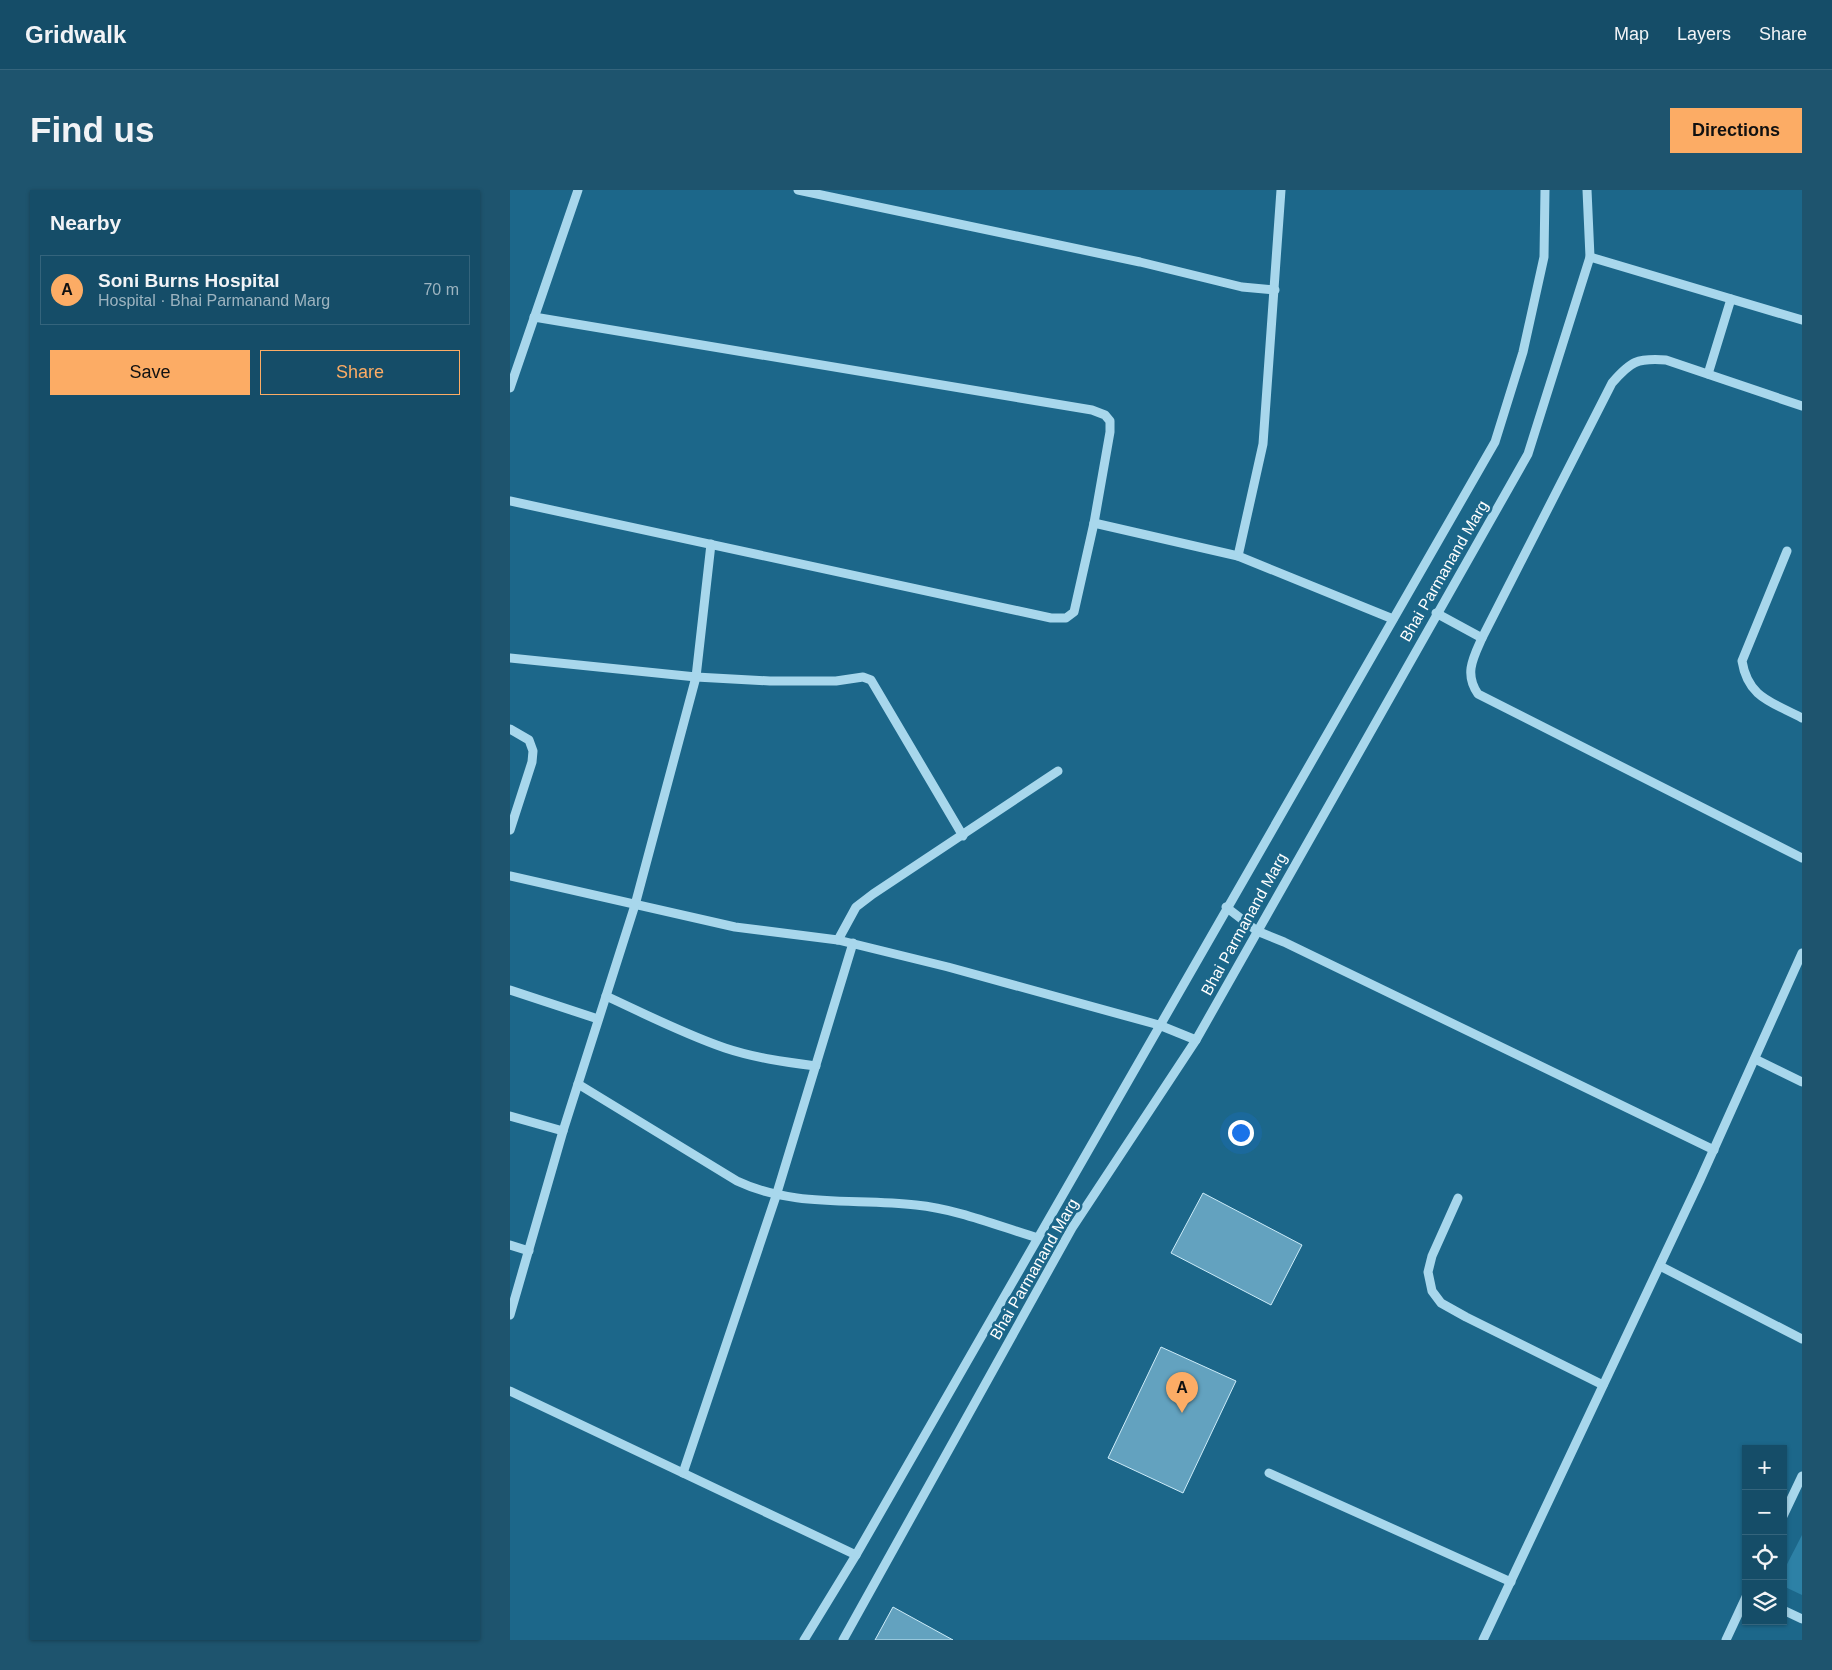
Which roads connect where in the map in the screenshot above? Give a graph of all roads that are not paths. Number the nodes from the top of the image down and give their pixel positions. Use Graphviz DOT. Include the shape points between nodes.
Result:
graph roads {
  1 [pos="578,190"];
  2 [pos="798,190"];
  3 [pos="1281,190"];
  4 [pos="1545,190"];
  5 [pos="1587,190"];
  6 [pos="1590,257"];
  7 [pos="1275,290"];
  8 [pos="1731,299"];
  9 [pos="534,317"];
  10 [pos="1802,320"];
  11 [pos="1708,374"];
  12 [pos="510,388"];
  13 [pos="1802,406"];
  14 [pos="510,501"];
  15 [pos="1094,523"];
  16 [pos="711,544"];
  17 [pos="1787,551"];
  18 [pos="1238,556"];
  19 [pos="1436,614"];
  20 [pos="1393,619"];
  21 [pos="1482,638"];
  22 [pos="510,658"];
  23 [pos="696,677"];
  24 [pos="1802,718"];
  25 [pos="510,729"];
  26 [pos="1058,772"];
  27 [pos="510,830"];
  28 [pos="963,836"];
  29 [pos="1802,858"];
  30 [pos="510,876"];
  31 [pos="635,905"];
  32 [pos="1226,907"];
  33 [pos="1257,931"];
  34 [pos="838,940"];
  35 [pos="853,944"];
  36 [pos="1802,952"];
  37 [pos="510,990"];
  38 [pos="606,996"];
  39 [pos="598,1020"];
  40 [pos="1159,1025"];
  41 [pos="1196,1040"];
  42 [pos="1754,1059"];
  43 [pos="816,1066"];
  44 [pos="1802,1082"];
  45 [pos="578,1084"];
  46 [pos="510,1116"];
  47 [pos="563,1131"];
  48 [pos="1714,1150"];
  49 [pos="776,1196"];
  50 [pos="1458,1198"];
  51 [pos="1038,1238"];
  52 [pos="510,1245"];
  53 [pos="529,1251"];
  54 [pos="1660,1266"];
  55 [pos="510,1315"];
  56 [pos="1802,1339"];
  57 [pos="1603,1386"];
  58 [pos="510,1392"];
  59 [pos="683,1473"];
  60 [pos="1269,1474"];
  61 [pos="1802,1476"];
  62 [pos="1787,1508"];
  63 [pos="856,1555"];
  64 [pos="1511,1582"];
  65 [pos="1742,1606"];
  66 [pos="1787,1612"];
  67 [pos="1802,1619"];
  68 [pos="804,1640"];
  69 [pos="843,1640"];
  70 [pos="1483,1640"];
  71 [pos="1726,1640"];
  1 -- 9 [label="street"];
  2 -- 7 [label="street" via="1140,262 1242,287"];
  3 -- 7 [label="street"];
  4 -- 20 [label="street, Bhai Parmanand Marg" via="1544,257 1523,352 1494,442"];
  5 -- 6 [label="street, Bhai Parmanand Marg"];
  6 -- 8 [label="street"];
  6 -- 19 [label="street, Bhai Parmanand Marg" via="1528,454"];
  7 -- 18 [label="street" via="1263,444"];
  8 -- 10 [label="street"];
  8 -- 11 [label="street"];
  9 -- 12 [label="street"];
  9 -- 15 [label="street" via="1092,410 1105,415 1110,421"];
  11 -- 13 [label="street"];
  11 -- 21 [label="street" via="1666,360 1644,358 1625,367 1612,383"];
  14 -- 16 [label="street"];
  15 -- 16 [label="street" via="1074,612 1066,618 1052,618"];
  15 -- 18 [label="street"];
  16 -- 23 [label="street"];
  17 -- 24 [label="street" via="1742,661 1745,678 1758,695"];
  18 -- 20 [label="street"];
  19 -- 21 [label="street"];
  19 -- 33 [label="street, Bhai Parmanand Marg"];
  20 -- 32 [label="street, Bhai Parmanand Marg"];
  21 -- 29 [label="street" via="1471,663 1470,674 1472,686 1478,694"];
  22 -- 23 [label="street"];
  23 -- 28 [label="street" via="770,681 871,680"];
  23 -- 31 [label="street"];
  25 -- 27 [label="street" via="529,740 533,751"];
  26 -- 28 [label="street"];
  28 -- 34 [label="street" via="856,907"];
  30 -- 31 [label="street"];
  31 -- 34 [label="street" via="735,927"];
  31 -- 38 [label="street"];
  32 -- 33 [label="street"];
  32 -- 40 [label="street, Bhai Parmanand Marg"];
  33 -- 41 [label="street, Bhai Parmanand Marg"];
  33 -- 48 [label="street"];
  34 -- 35 [label="street"];
  35 -- 40 [label="street"];
  35 -- 43 [label="street"];
  36 -- 42 [label="street"];
  37 -- 39 [label="street"];
  38 -- 39 [label="street"];
  38 -- 43 [label="street" via="726,1049 767,1060"];
  39 -- 45 [label="street"];
  40 -- 41 [label="street"];
  40 -- 51 [label="street, Bhai Parmanand Marg"];
  41 -- 69 [label="street, Bhai Parmanand Marg" via="1072,1228"];
  42 -- 44 [label="street"];
  42 -- 48 [label="street"];
  43 -- 49 [label="street"];
  45 -- 47 [label="street"];
  45 -- 49 [label="street" via="737,1181"];
  46 -- 47 [label="street"];
  47 -- 53 [label="street"];
  48 -- 54 [label="street"];
  49 -- 51 [label="street" via="940,1208"];
  49 -- 59 [label="street"];
  50 -- 57 [label="street" via="1432,1256 1428,1272 1432,1291 1442,1303 1466,1317"];
  51 -- 63 [label="street, Bhai Parmanand Marg"];
  52 -- 53 [label="street"];
  53 -- 55 [label="street"];
  54 -- 56 [label="street"];
  54 -- 57 [label="street"];
  57 -- 64 [label="street"];
  58 -- 59 [label="street"];
  59 -- 63 [label="street"];
  60 -- 64 [label="street"];
  61 -- 62 [label="street"];
  63 -- 68 [label="street, Bhai Parmanand Marg"];
  64 -- 70 [label="street"];
  65 -- 71 [label="street"];
  66 -- 67 [label="street"];
}
